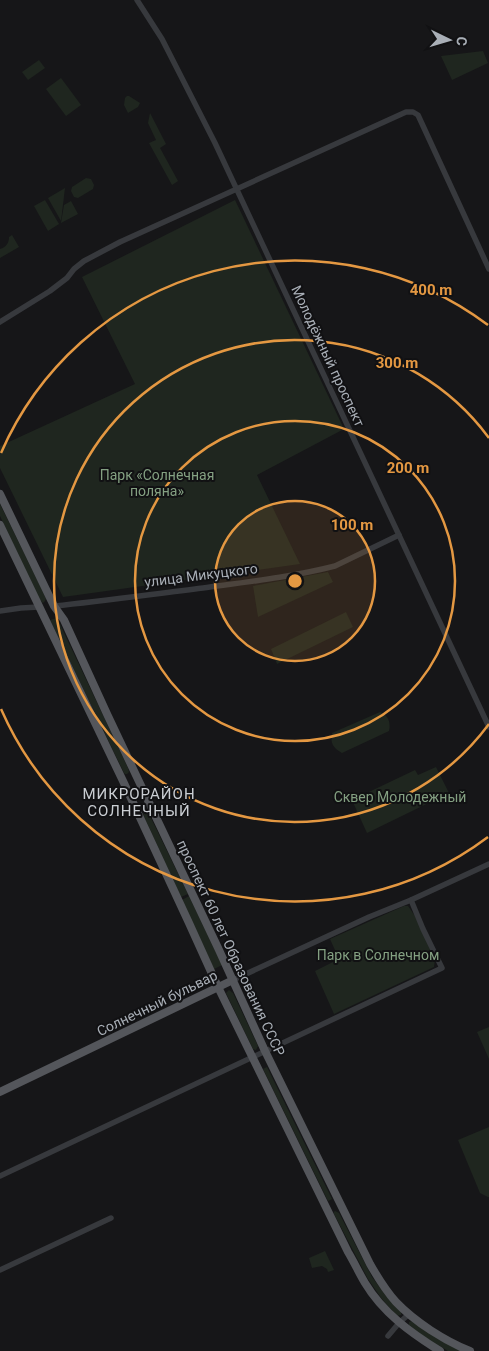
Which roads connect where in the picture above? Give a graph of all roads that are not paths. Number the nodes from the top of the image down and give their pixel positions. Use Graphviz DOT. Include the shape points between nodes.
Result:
graph roads {
  1 [pos="137,0"];
  2 [pos="236,189"];
  3 [pos="489,269"];
  4 [pos="0,322"];
  5 [pos="0,494"];
  6 [pos="0,525"];
  7 [pos="399,535"];
  8 [pos="54,606"];
  9 [pos="39,607"];
  10 [pos="0,611"];
  11 [pos="489,727"];
  12 [pos="135,775"];
  13 [pos="123,781"];
  14 [pos="489,864"];
  15 [pos="411,900"];
  16 [pos="233,980"];
  17 [pos="218,987"];
  18 [pos="266,1051"];
  19 [pos="252,1058"];
  20 [pos="0,1092"];
  21 [pos="0,1176"];
  22 [pos="340,1204"];
  23 [pos="327,1208"];
  24 [pos="111,1218"];
  25 [pos="0,1270"];
  26 [pos="409,1314"];
  27 [pos="399,1322"];
  28 [pos="388,1336"];
  29 [pos="440,1351"];
  30 [pos="470,1351"];
  1 -- 2 [label="street, Молодёжный проспект" via="162,39"];
  2 -- 3 [label="street" via="412,112 418,115"];
  2 -- 4 [label="street" via="84,261 50,291"];
  2 -- 7 [label="street, Молодёжный проспект"];
  5 -- 8 [label="main road, проспект 60 лет Образования СССР"];
  6 -- 9 [label="main road, проспект 60 лет Образования СССР"];
  7 -- 8 [label="street, улица Микуцкого" via="335,566 319,570"];
  7 -- 11 [label="street, Молодёжный проспект"];
  8 -- 9 [label="main road, улица Микуцкого"];
  8 -- 12 [label="main road, проспект 60 лет Образования СССР" via="64,620"];
  9 -- 10 [label="street, улица Микуцкого"];
  9 -- 13 [label="main road, проспект 60 лет Образования СССР"];
  12 -- 13 [label="main road"];
  12 -- 16 [label="main road, проспект 60 лет Образования СССР"];
  13 -- 17 [label="main road, проспект 60 лет Образования СССР"];
  14 -- 15 [label="street, Солнечный бульвар"];
  15 -- 16 [label="street, Солнечный бульвар"];
  15 -- 18 [label="street" via="442,968"];
  16 -- 17 [label="main road, Солнечный бульвар"];
  16 -- 18 [label="main road, проспект 60 лет Образования СССР"];
  17 -- 19 [label="main road, проспект 60 лет Образования СССР"];
  17 -- 20 [label="main road, Солнечный бульвар"];
  18 -- 19 [label="street"];
  18 -- 22 [label="main road, проспект 60 лет Образования СССР"];
  19 -- 21 [label="street"];
  19 -- 23 [label="main road, проспект 60 лет Образования СССР"];
  22 -- 23 [label="main road"];
  22 -- 26 [label="main road, проспект 60 лет Образования СССР" via="382,1284"];
  23 -- 27 [label="main road, проспект 60 лет Образования СССР" via="365,1284"];
  24 -- 25 [label="street"];
  26 -- 27 [label="street"];
  26 -- 30 [label="main road, проспект 60 лет Образования СССР"];
  27 -- 28 [label="street"];
  27 -- 29 [label="main road, проспект 60 лет Образования СССР"];
}
